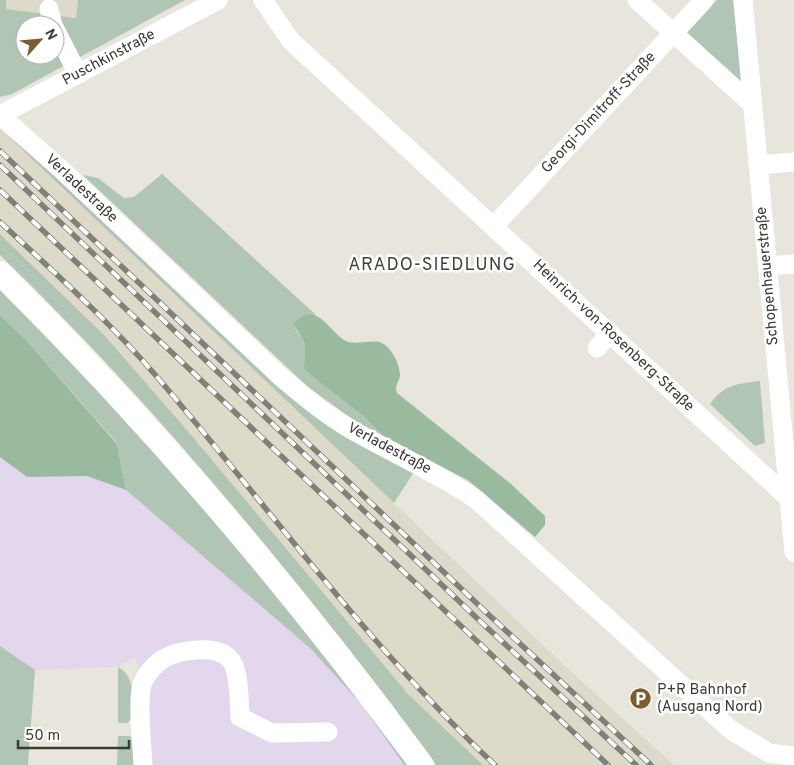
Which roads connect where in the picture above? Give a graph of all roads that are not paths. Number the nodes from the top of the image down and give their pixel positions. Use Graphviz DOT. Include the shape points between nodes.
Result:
graph roads {
  1 [pos="218,0"];
  2 [pos="264,0"];
  3 [pos="638,0"];
  4 [pos="704,0"];
  5 [pos="743,0"];
  6 [pos="674,32"];
  7 [pos="65,49"];
  8 [pos="78,74"];
  9 [pos="753,105"];
  10 [pos="0,115"];
  11 [pos="794,162"];
  12 [pos="758,165"];
  13 [pos="494,226"];
  14 [pos="794,264"];
  15 [pos="768,266"];
  16 [pos="0,273"];
  17 [pos="610,333"];
  18 [pos="597,348"];
  19 [pos="786,373"];
  20 [pos="791,501"];
  21 [pos="794,552"];
  22 [pos="328,732"];
  23 [pos="794,756"];
  24 [pos="143,765"];
  25 [pos="422,765"];
  1 -- 8 [label="street, Puschkinstraße"];
  2 -- 13 [label="street, Heinrich-von-Rosenberg-Straße" via="291,41"];
  3 -- 6 [label="street"];
  4 -- 6 [label="street, Georgi-Dimitroff-Straße"];
  5 -- 9 [label="street, Schopenhauerstraße"];
  6 -- 9 [label="street"];
  6 -- 13 [label="street, Georgi-Dimitroff-Straße"];
  7 -- 8 [label="street"];
  8 -- 10 [label="street, Puschkinstraße"];
  9 -- 12 [label="street, Schopenhauerstraße"];
  10 -- 23 [label="street, Verladestraße" via="302,395 351,430 450,481 477,500 730,730 769,753"];
  11 -- 12 [label="street"];
  12 -- 15 [label="street, Schopenhauerstraße"];
  13 -- 17 [label="street, Heinrich-von-Rosenberg-Straße"];
  14 -- 15 [label="street"];
  15 -- 19 [label="street, Schopenhauerstraße"];
  16 -- 25 [label="main road" via="190,473 265,561"];
  17 -- 18 [label="street"];
  17 -- 20 [label="street, Heinrich-von-Rosenberg-Straße"];
  19 -- 20 [label="street, Schopenhauerstraße"];
  20 -- 21 [label="street, Schopenhauerstraße"];
  22 -- 24 [label="street" via="272,734 240,717 236,668 230,658 218,651 175,654 151,669 142,685"];
}
